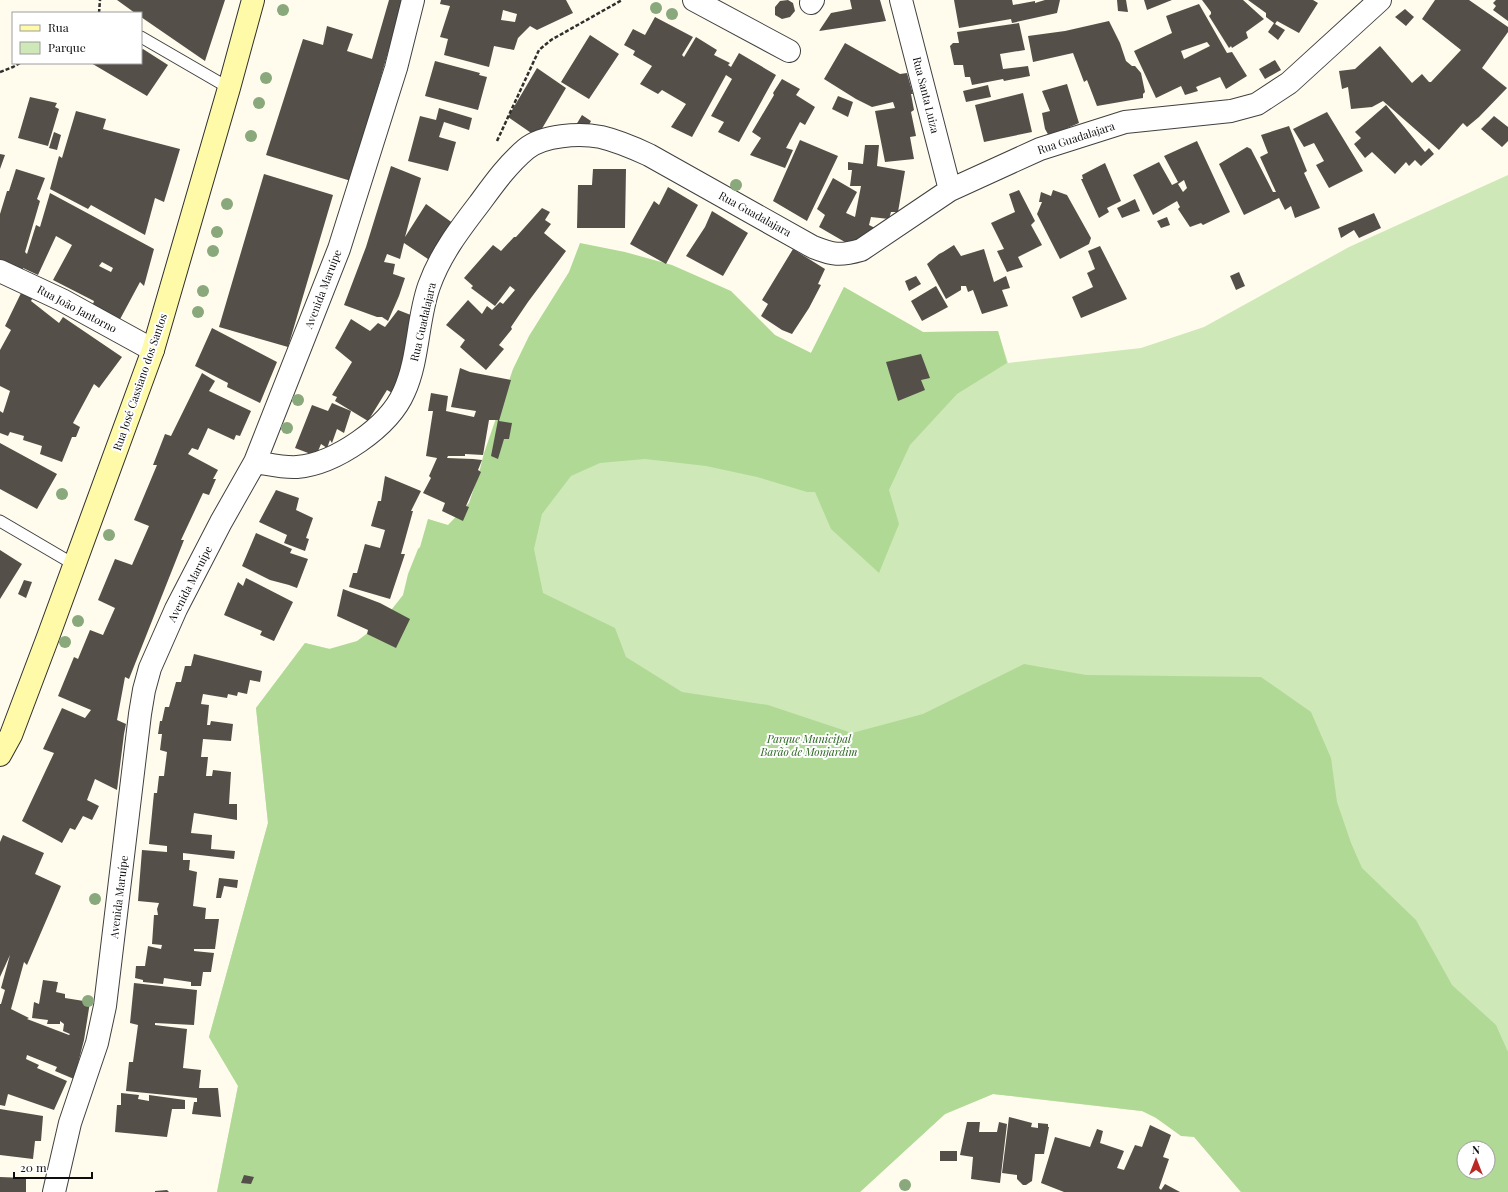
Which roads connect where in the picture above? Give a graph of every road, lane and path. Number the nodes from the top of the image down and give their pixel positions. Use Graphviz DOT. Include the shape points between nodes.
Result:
graph roads {
  1 [pos="100,0"];
  2 [pos="253,0"];
  3 [pos="413,0"];
  4 [pos="622,0"];
  5 [pos="694,0"];
  6 [pos="901,0"];
  7 [pos="1380,0"];
  8 [pos="99,12"];
  9 [pos="142,38"];
  10 [pos="789,51"];
  11 [pos="18,64"];
  12 [pos="0,72"];
  13 [pos="229,88"];
  14 [pos="503,172"];
  15 [pos="950,190"];
  16 [pos="0,271"];
  17 [pos="153,350"];
  18 [pos="255,462"];
  19 [pos="0,521"];
  20 [pos="75,566"];
  21 [pos="5,732"];
  22 [pos="0,755"];
  23 [pos="54,1192"];
  1 -- 8 [label="path"];
  2 -- 13 [label="main road, Rua José Cassiano dos Santos"];
  3 -- 18 [label="street, Avenida Maruípe" via="396,68 339,249"];
  4 -- 14 [label="path" via="551,40 539,50 495,146"];
  5 -- 10 [label="street"];
  6 -- 15 [label="street, Rua Santa Luiza"];
  7 -- 15 [label="street, Rua Guadalajara" via="1289,83 1257,104 1232,111 1125,122 1040,149"];
  9 -- 13 [label="lane"];
  11 -- 12 [label="path"];
  13 -- 17 [label="main road, Rua José Cassiano dos Santos"];
  14 -- 15 [label="street, Rua Guadalajara" via="526,148 545,139 570,136 600,137 625,144 649,155 813,247 829,253 845,254 861,250"];
  14 -- 18 [label="street, Rua Guadalajara" via="453,238 440,260 428,288 405,392 396,407 380,425 356,443 322,462 295,467"];
  16 -- 17 [label="street, Rua João Jantorno" via="62,300"];
  17 -- 20 [label="main road, Rua José Cassiano dos Santos"];
  18 -- 23 [label="street, Avenida Maruípe" via="176,609 146,682 105,1006 97,1043 70,1123"];
  19 -- 20 [label="lane"];
  20 -- 21 [label="main road, Rua José Cassiano dos Santos"];
  21 -- 22 [label="main road, Rua José Cassiano dos Santos"];
}
